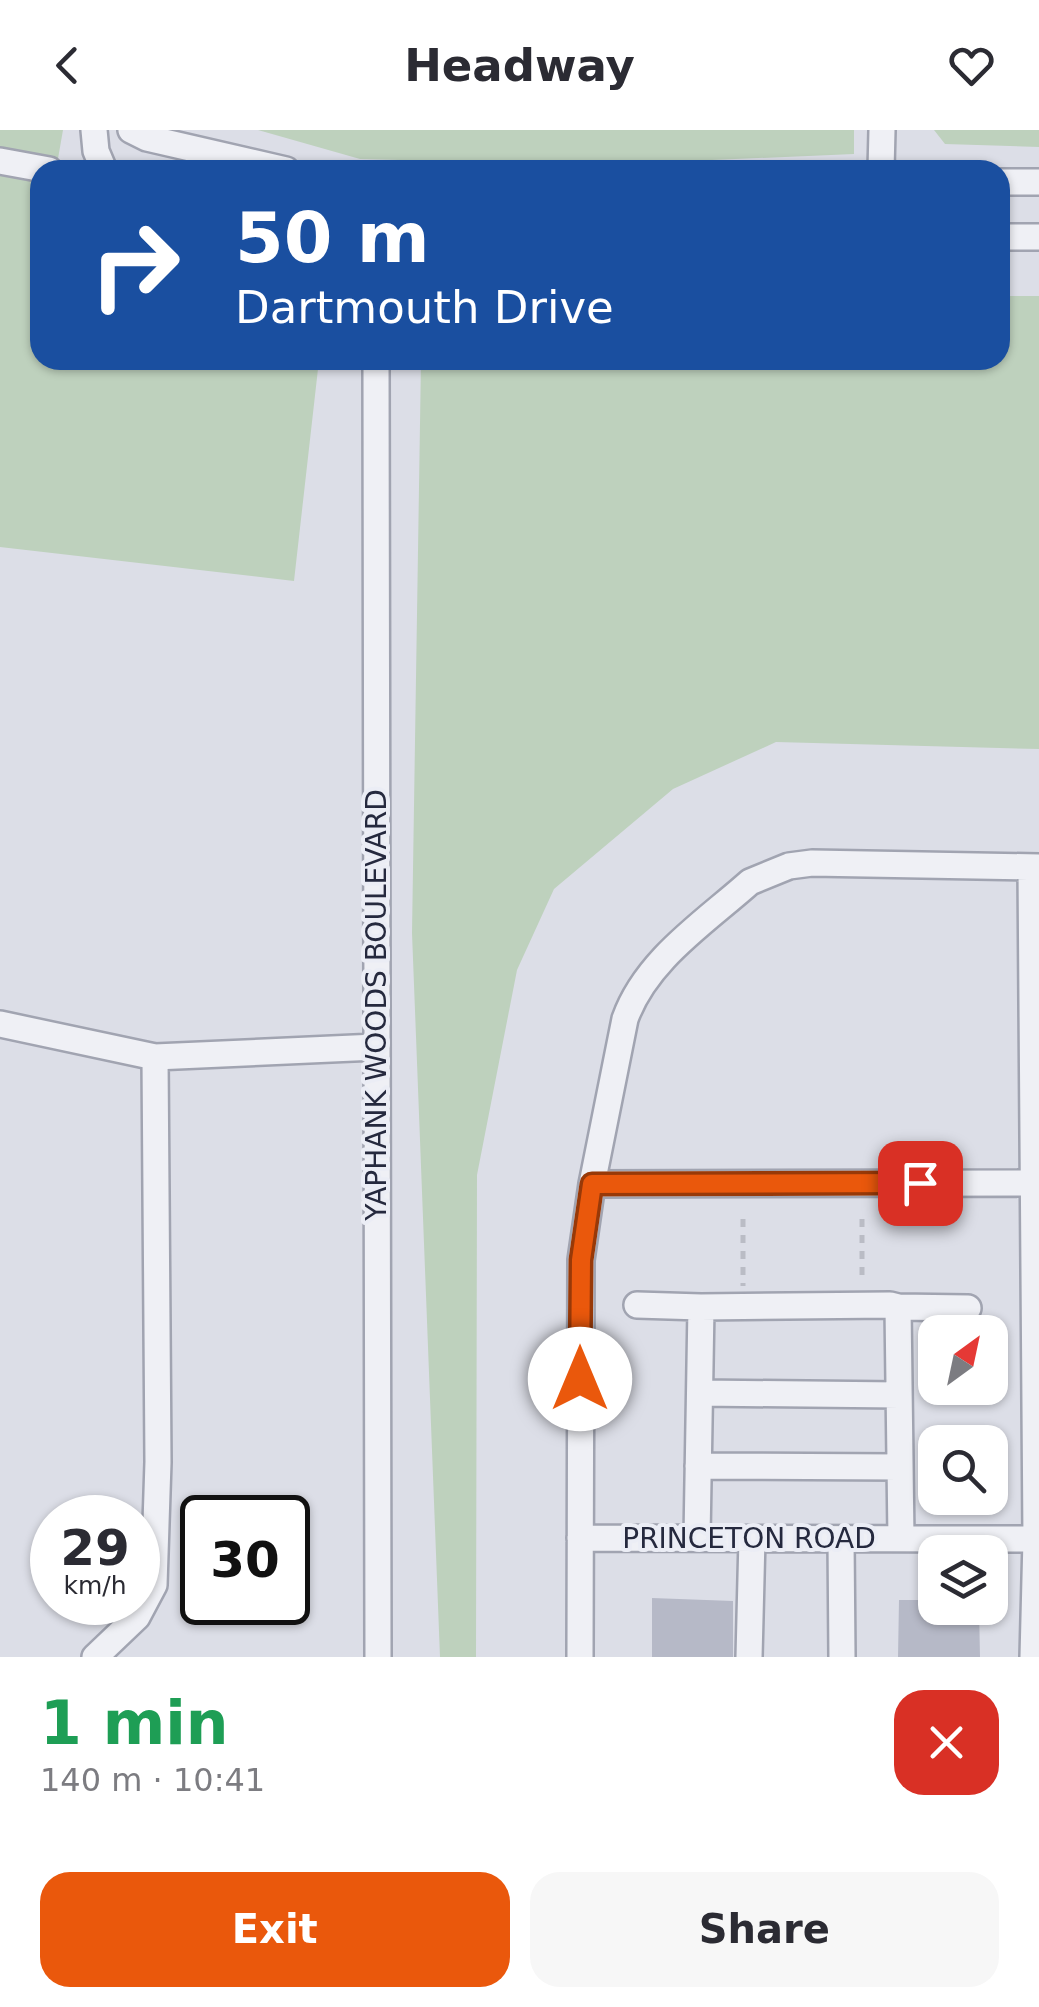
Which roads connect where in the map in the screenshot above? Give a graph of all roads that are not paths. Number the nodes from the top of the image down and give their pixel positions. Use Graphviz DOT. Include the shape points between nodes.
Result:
graph roads {
  1 [pos="94,130"];
  2 [pos="132,130"];
  3 [pos="882,135"];
  4 [pos="99,160"];
  5 [pos="242,160"];
  6 [pos="868,160"];
  7 [pos="881,160"];
  8 [pos="897,160"];
  9 [pos="0,161"];
  10 [pos="30,167"];
  11 [pos="1010,182"];
  12 [pos="1039,182"];
  13 [pos="1010,197"];
  14 [pos="1039,197"];
  15 [pos="1010,237"];
  16 [pos="1039,237"];
  17 [pos="376,370"];
  18 [pos="1035,867"];
  19 [pos="0,1024"];
  20 [pos="376,1047"];
  21 [pos="154,1057"];
  22 [pos="1036,1183"];
  23 [pos="592,1184"];
  24 [pos="637,1305"];
  25 [pos="898,1307"];
  26 [pos="701,1308"];
  27 [pos="968,1308"];
  28 [pos="700,1393"];
  29 [pos="899,1395"];
  30 [pos="698,1466"];
  31 [pos="900,1467"];
  32 [pos="580,1538"];
  33 [pos="697,1538"];
  34 [pos="752,1538"];
  35 [pos="841,1539"];
  36 [pos="901,1539"];
  37 [pos="1037,1539"];
  38 [pos="377,1655"];
  39 [pos="94,1657"];
  40 [pos="580,1657"];
  41 [pos="749,1657"];
  42 [pos="842,1657"];
  43 [pos="1032,1657"];
  1 -- 4 [label="street"];
  2 -- 5 [label="street"];
  3 -- 6 [label="street"];
  3 -- 7 [label="street"];
  3 -- 8 [label="street"];
  9 -- 10 [label="street"];
  11 -- 12 [label="street"];
  13 -- 14 [label="street"];
  15 -- 16 [label="street"];
  17 -- 20 [label="street, YAPHANK WOODS BOULEVARD"];
  18 -- 22 [label="street"];
  18 -- 23 [label="street" via="812,862 750,882 656,965 632,998"];
  19 -- 21 [label="street"];
  20 -- 21 [label="street"];
  20 -- 38 [label="street, YAPHANK WOODS BOULEVARD"];
  21 -- 39 [label="street" via="154,1585 138,1617"];
  22 -- 23 [label="street"];
  22 -- 37 [label="street"];
  23 -- 32 [label="street" via="581,1260"];
  24 -- 26 [label="street"];
  25 -- 26 [label="street"];
  25 -- 27 [label="street"];
  25 -- 29 [label="street"];
  26 -- 28 [label="street"];
  28 -- 29 [label="street"];
  28 -- 30 [label="street"];
  29 -- 31 [label="street"];
  30 -- 31 [label="street"];
  30 -- 33 [label="street"];
  31 -- 36 [label="street"];
  32 -- 33 [label="street, PRINCETON ROAD"];
  32 -- 40 [label="street"];
  33 -- 34 [label="street, PRINCETON ROAD"];
  34 -- 35 [label="street, PRINCETON ROAD"];
  34 -- 41 [label="street"];
  35 -- 36 [label="street, PRINCETON ROAD"];
  35 -- 42 [label="street"];
  36 -- 37 [label="street, PRINCETON ROAD"];
  37 -- 43 [label="street"];
}
